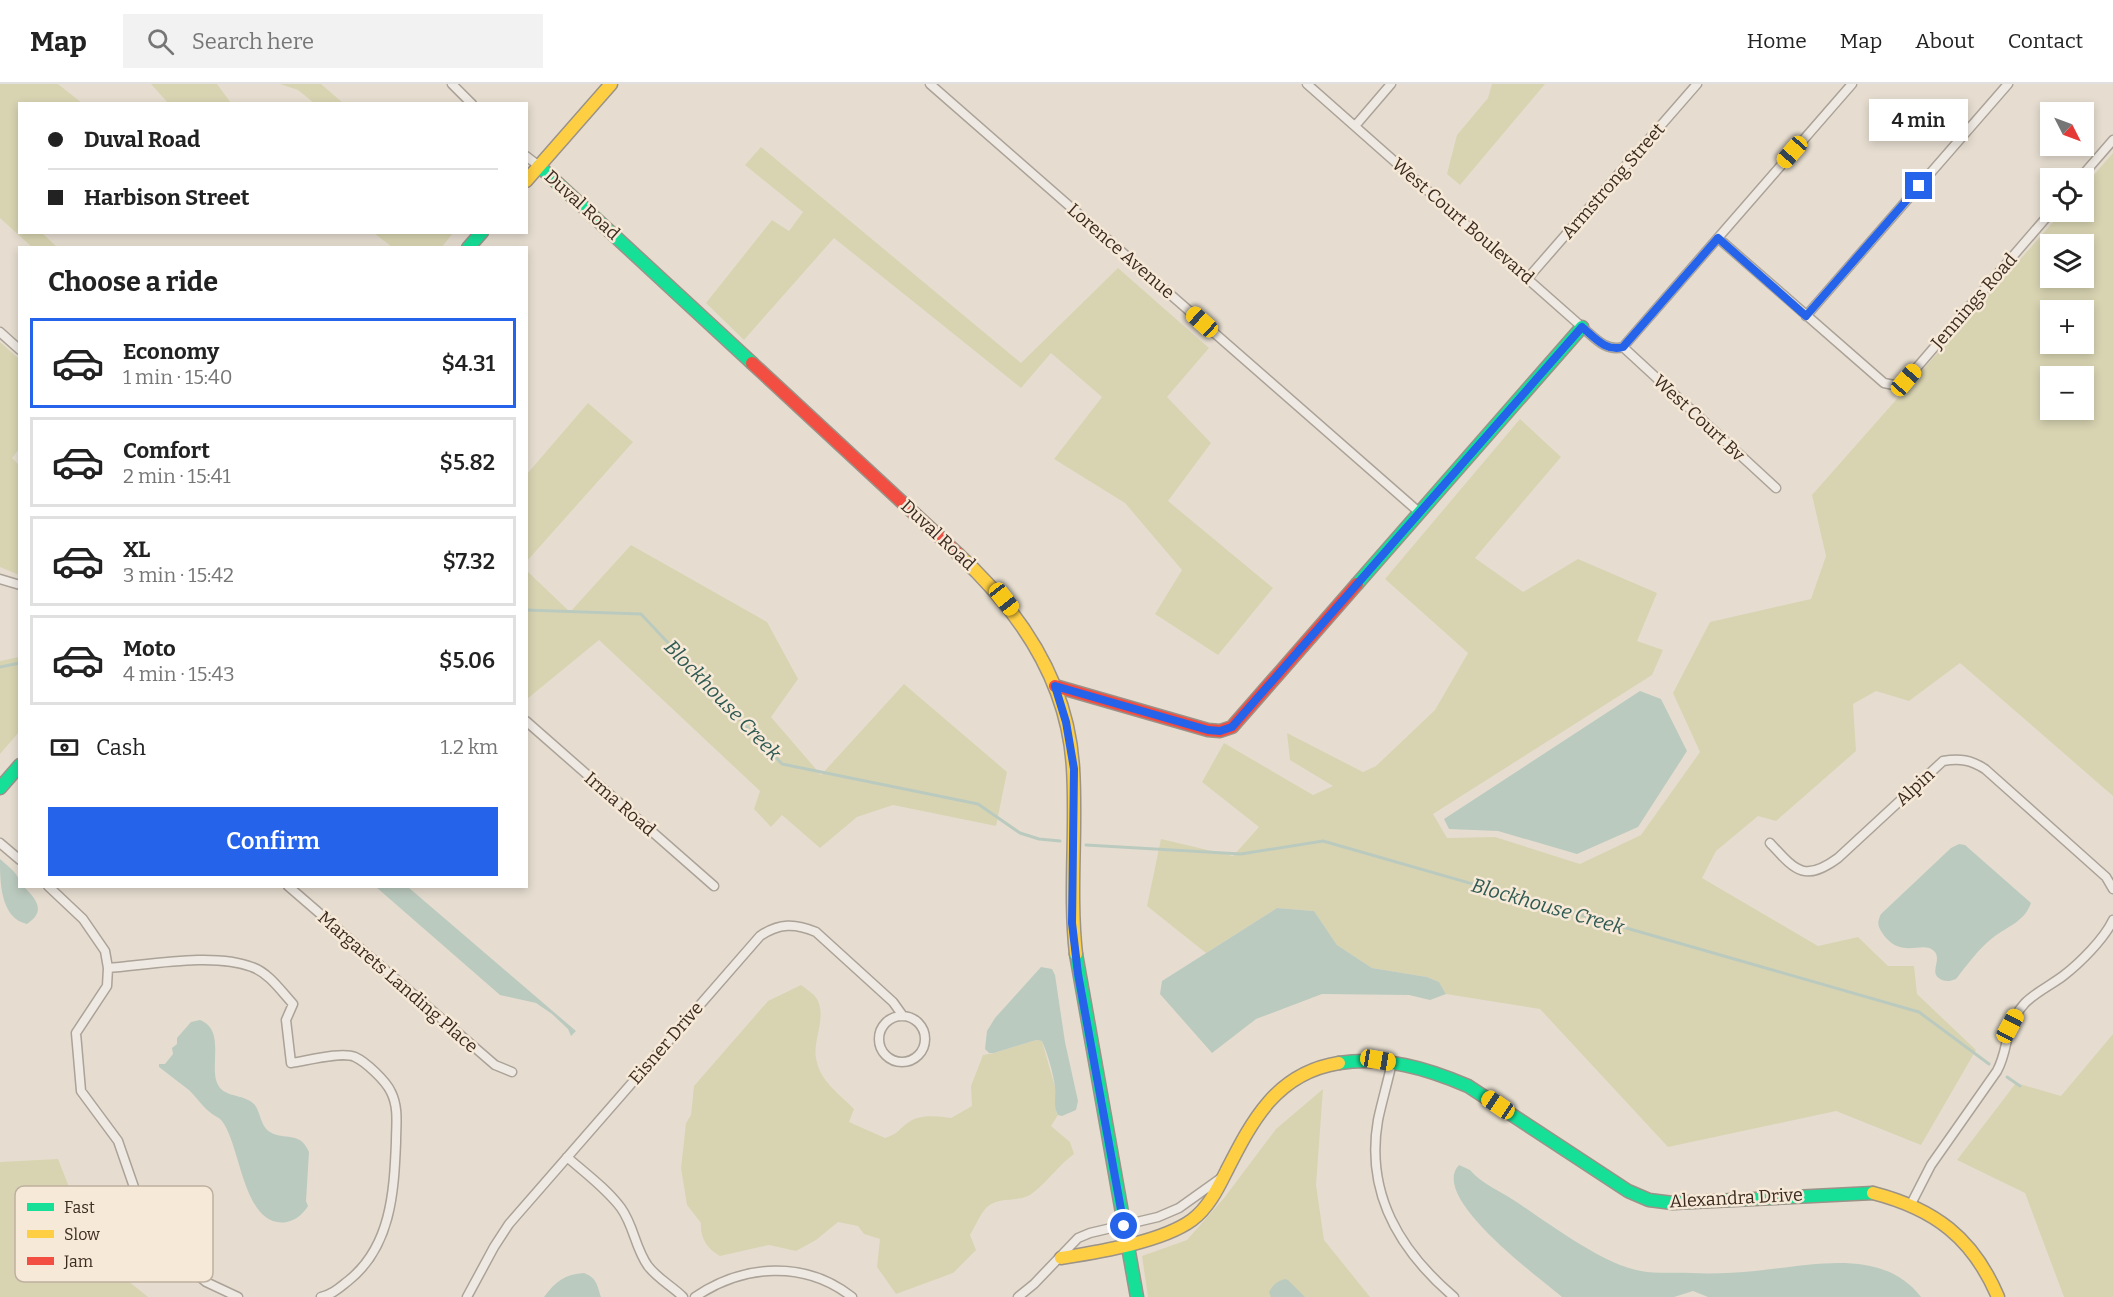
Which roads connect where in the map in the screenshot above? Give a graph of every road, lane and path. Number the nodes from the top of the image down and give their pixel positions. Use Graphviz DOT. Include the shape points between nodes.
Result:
graph roads {
  1 [pos="452,84"];
  2 [pos="611,84"];
  3 [pos="930,84"];
  4 [pos="1307,84"];
  5 [pos="1391,84"];
  6 [pos="1697,84"];
  7 [pos="1852,84"];
  8 [pos="2008,84"];
  9 [pos="470,102"];
  10 [pos="1355,126"];
  11 [pos="2113,140"];
  12 [pos="528,158"];
  13 [pos="539,166"];
  14 [pos="2089,168"];
  15 [pos="528,179"];
  16 [pos="2042,222"];
  17 [pos="480,234"];
  18 [pos="1718,238"];
  19 [pos="470,246"];
  20 [pos="1528,278"];
  21 [pos="1806,316"];
  22 [pos="1582,327"];
  23 [pos="0,332"];
  24 [pos="1623,347"];
  25 [pos="18,348"];
  26 [pos="1776,488"];
  27 [pos="1420,513"];
  28 [pos="0,579"];
  29 [pos="18,584"];
  30 [pos="1055,686"];
  31 [pos="528,723"];
  32 [pos="18,767"];
  33 [pos="0,788"];
  34 [pos="0,843"];
  35 [pos="1770,843"];
  36 [pos="18,858"];
  37 [pos="714,886"];
  38 [pos="50,888"];
  39 [pos="290,888"];
  40 [pos="2113,889"];
  41 [pos="2113,920"];
  42 [pos="108,968"];
  43 [pos="903,1016"];
  44 [pos="1392,1062"];
  45 [pos="512,1072"];
  46 [pos="567,1157"];
  47 [pos="1223,1176"];
  48 [pos="134,1186"];
  49 [pos="1911,1204"];
  50 [pos="1124,1226"];
  51 [pos="1128,1244"];
  52 [pos="1060,1258"];
  53 [pos="206,1282"];
  54 [pos="238,1297"];
  55 [pos="321,1297"];
  56 [pos="467,1297"];
  57 [pos="683,1297"];
  58 [pos="695,1297"];
  59 [pos="852,1297"];
  60 [pos="1018,1297"];
  61 [pos="1137,1297"];
  62 [pos="1454,1297"];
  63 [pos="1998,1297"];
  1 -- 9 [label="street"];
  2 -- 13 [label="street"];
  3 -- 27 [label="street, Lorence Avenue"];
  4 -- 10 [label="street, West Court Boulevard"];
  5 -- 10 [label="street"];
  6 -- 20 [label="street, Armstrong Street"];
  7 -- 18 [label="street"];
  8 -- 21 [label="street"];
  10 -- 20 [label="street, West Court Boulevard"];
  11 -- 14 [label="street"];
  12 -- 13 [label="street, Duval Road"];
  13 -- 15 [label="street"];
  13 -- 30 [label="street, Duval Road" via="993,587 1033,641"];
  16 -- 21 [label="street, Jennings Road" via="1906,380 1894,385 1884,383"];
  17 -- 19 [label="street"];
  18 -- 21 [label="street"];
  18 -- 24 [label="street"];
  20 -- 22 [label="street, West Court Boulevard"];
  22 -- 24 [label="street, West Court Boulevard" via="1606,347"];
  22 -- 27 [label="street"];
  23 -- 25 [label="street"];
  24 -- 26 [label="street, West Court Bv"];
  27 -- 30 [label="street" via="1232,727 1208,730"];
  28 -- 29 [label="street"];
  30 -- 50 [label="street, Duval Road" via="1074,769 1072,923 1078,974"];
  31 -- 37 [label="street, Irma Road"];
  32 -- 33 [label="street"];
  34 -- 36 [label="street"];
  35 -- 40 [label="street, Alpin" via="1798,870 1822,869 1943,761 1964,759 1985,769 2106,877"];
  38 -- 42 [label="street" via="83,919 105,951"];
  39 -- 45 [label="street, Margarets Landing Place" via="495,1065"];
  41 -- 49 [label="street" via="2077,964 2034,995 2017,1014 1997,1071 1931,1166"];
  42 -- 48 [label="street" via="107,986 76,1033 81,1091 118,1141"];
  42 -- 55 [label="street" via="225,960 253,967 293,1004 286,1020 291,1064 354,1056 391,1091 397,1110 389,1216 371,1256 353,1277 331,1295"];
  43 -- 43 [label="street, Eisner Drive" via="889,1020 879,1038 889,1058 904,1062 918,1055 925,1041 921,1027"];
  43 -- 46 [label="street, Eisner Drive" via="893,1002 816,932 790,925 770,930 760,936"];
  44 -- 47 [label="street, Alexandra Drive" via="1345,1060 1307,1072 1288,1084 1260,1111"];
  44 -- 49 [label="street, Alexandra Drive" via="1468,1086 1628,1191 1649,1200 1673,1203 1869,1192"];
  44 -- 62 [label="street" via="1376,1139 1383,1201 1410,1253"];
  46 -- 56 [label="street, Eisner Drive" via="509,1224"];
  46 -- 57 [label="street" via="611,1196 628,1218 648,1266"];
  47 -- 50 [label="street, Alexandra Drive" via="1179,1208"];
  47 -- 51 [label="street, Alexandra Drive" via="1209,1203 1188,1222"];
  49 -- 63 [label="street, Alexandra Drive" via="1964,1239"];
  50 -- 51 [label="street, Duval Road"];
  50 -- 52 [label="street, Alexandra Drive" via="1078,1238"];
  51 -- 52 [label="street, Alexandra Drive"];
  51 -- 61 [label="street, Duval Road"];
  52 -- 60 [label="street, Alexandra Drive"];
  53 -- 54 [label="street"];
  58 -- 59 [label="street" via="730,1278 772,1270 804,1274 836,1285"];
}
